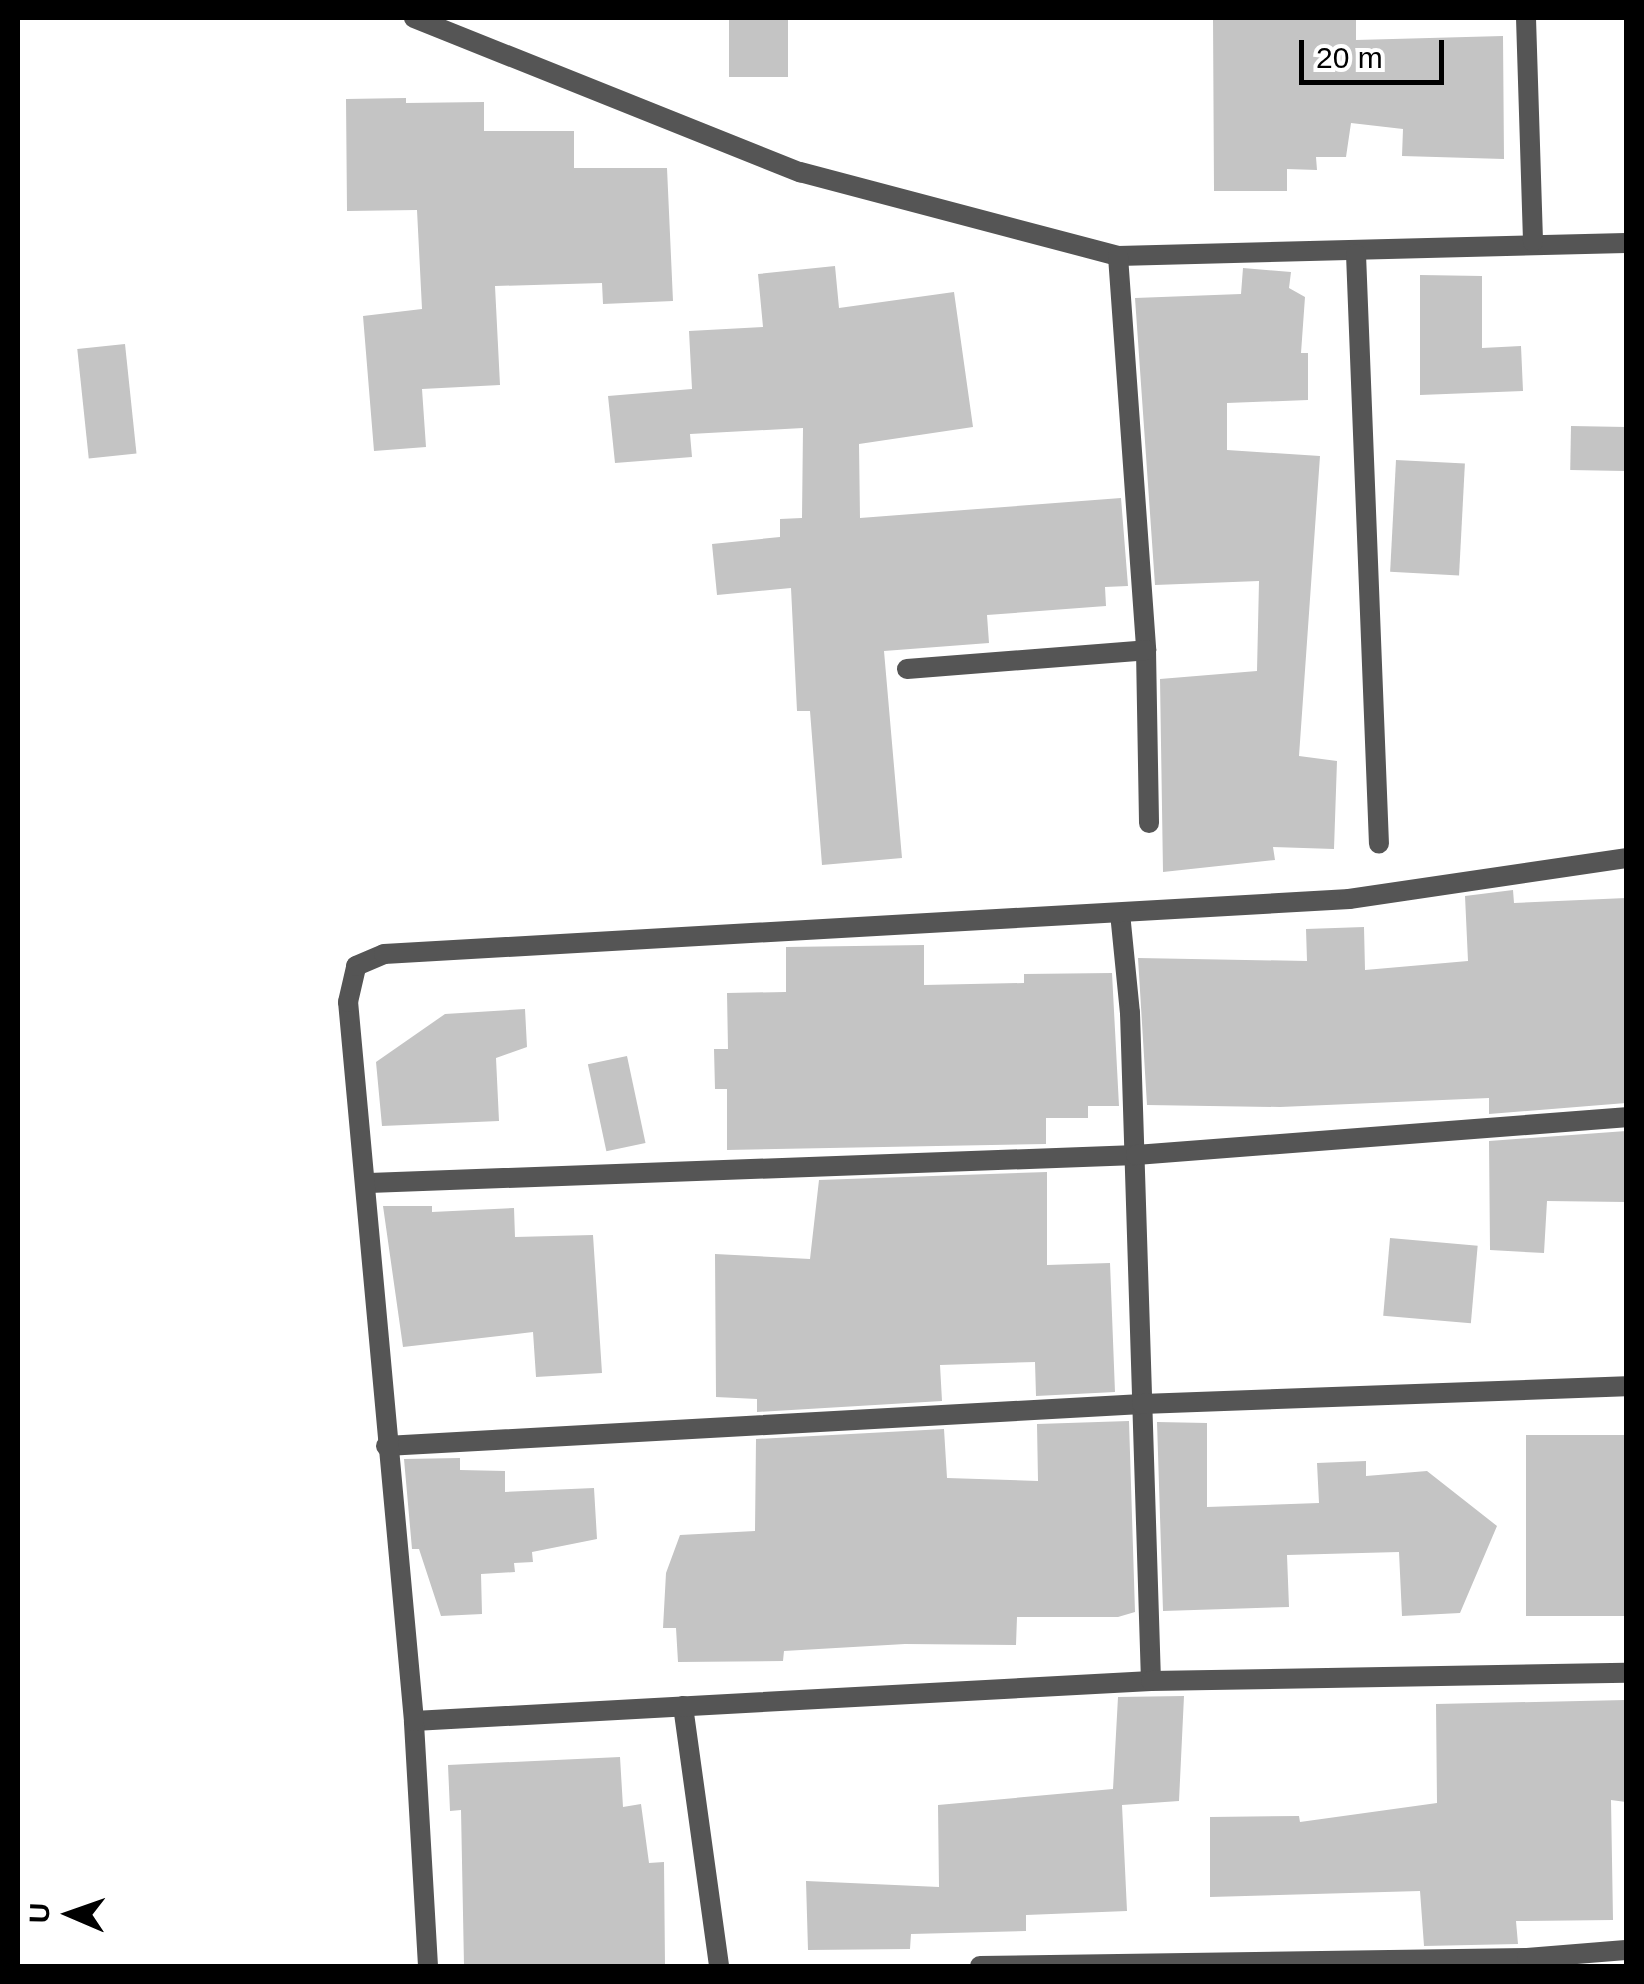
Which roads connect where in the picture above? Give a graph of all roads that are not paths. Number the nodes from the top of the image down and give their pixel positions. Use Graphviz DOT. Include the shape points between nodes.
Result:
graph roads {
  1 [pos="414,18"];
  2 [pos="1526,18"];
  3 [pos="1534,242"];
  4 [pos="1626,243"];
  5 [pos="1356,254"];
  6 [pos="1118,256"];
  7 [pos="1146,650"];
  8 [pos="907,670"];
  9 [pos="1149,823"];
  10 [pos="1380,844"];
  11 [pos="1626,858"];
  12 [pos="1120,914"];
  13 [pos="1626,1117"];
  14 [pos="1136,1156"];
  15 [pos="369,1183"];
  16 [pos="1626,1386"];
  17 [pos="1142,1404"];
  18 [pos="386,1446"];
  19 [pos="1626,1673"];
  20 [pos="1151,1680"];
  21 [pos="684,1706"];
  22 [pos="414,1721"];
  23 [pos="1626,1950"];
  24 [pos="428,1966"];
  25 [pos="719,1966"];
  26 [pos="980,1966"];
  27 [pos="990,1966"];
  1 -- 6 [label="street" via="800,172"];
  2 -- 3 [label="street"];
  3 -- 4 [label="street"];
  3 -- 5 [label="street"];
  5 -- 6 [label="street"];
  5 -- 10 [label="street"];
  6 -- 7 [label="street"];
  7 -- 8 [label="street"];
  7 -- 9 [label="street"];
  11 -- 12 [label="street" via="1349,899"];
  12 -- 14 [label="street"];
  12 -- 15 [label="street" via="368,957 352,976 348,1002"];
  13 -- 14 [label="street"];
  14 -- 15 [label="street"];
  14 -- 17 [label="street"];
  15 -- 18 [label="street"];
  16 -- 17 [label="street"];
  17 -- 18 [label="street"];
  17 -- 20 [label="street"];
  18 -- 22 [label="street"];
  19 -- 20 [label="street"];
  20 -- 21 [label="street"];
  21 -- 22 [label="street"];
  21 -- 25 [label="street"];
  22 -- 24 [label="street"];
  23 -- 27 [label="street" via="1527,1958"];
  26 -- 27 [label="street"];
}
